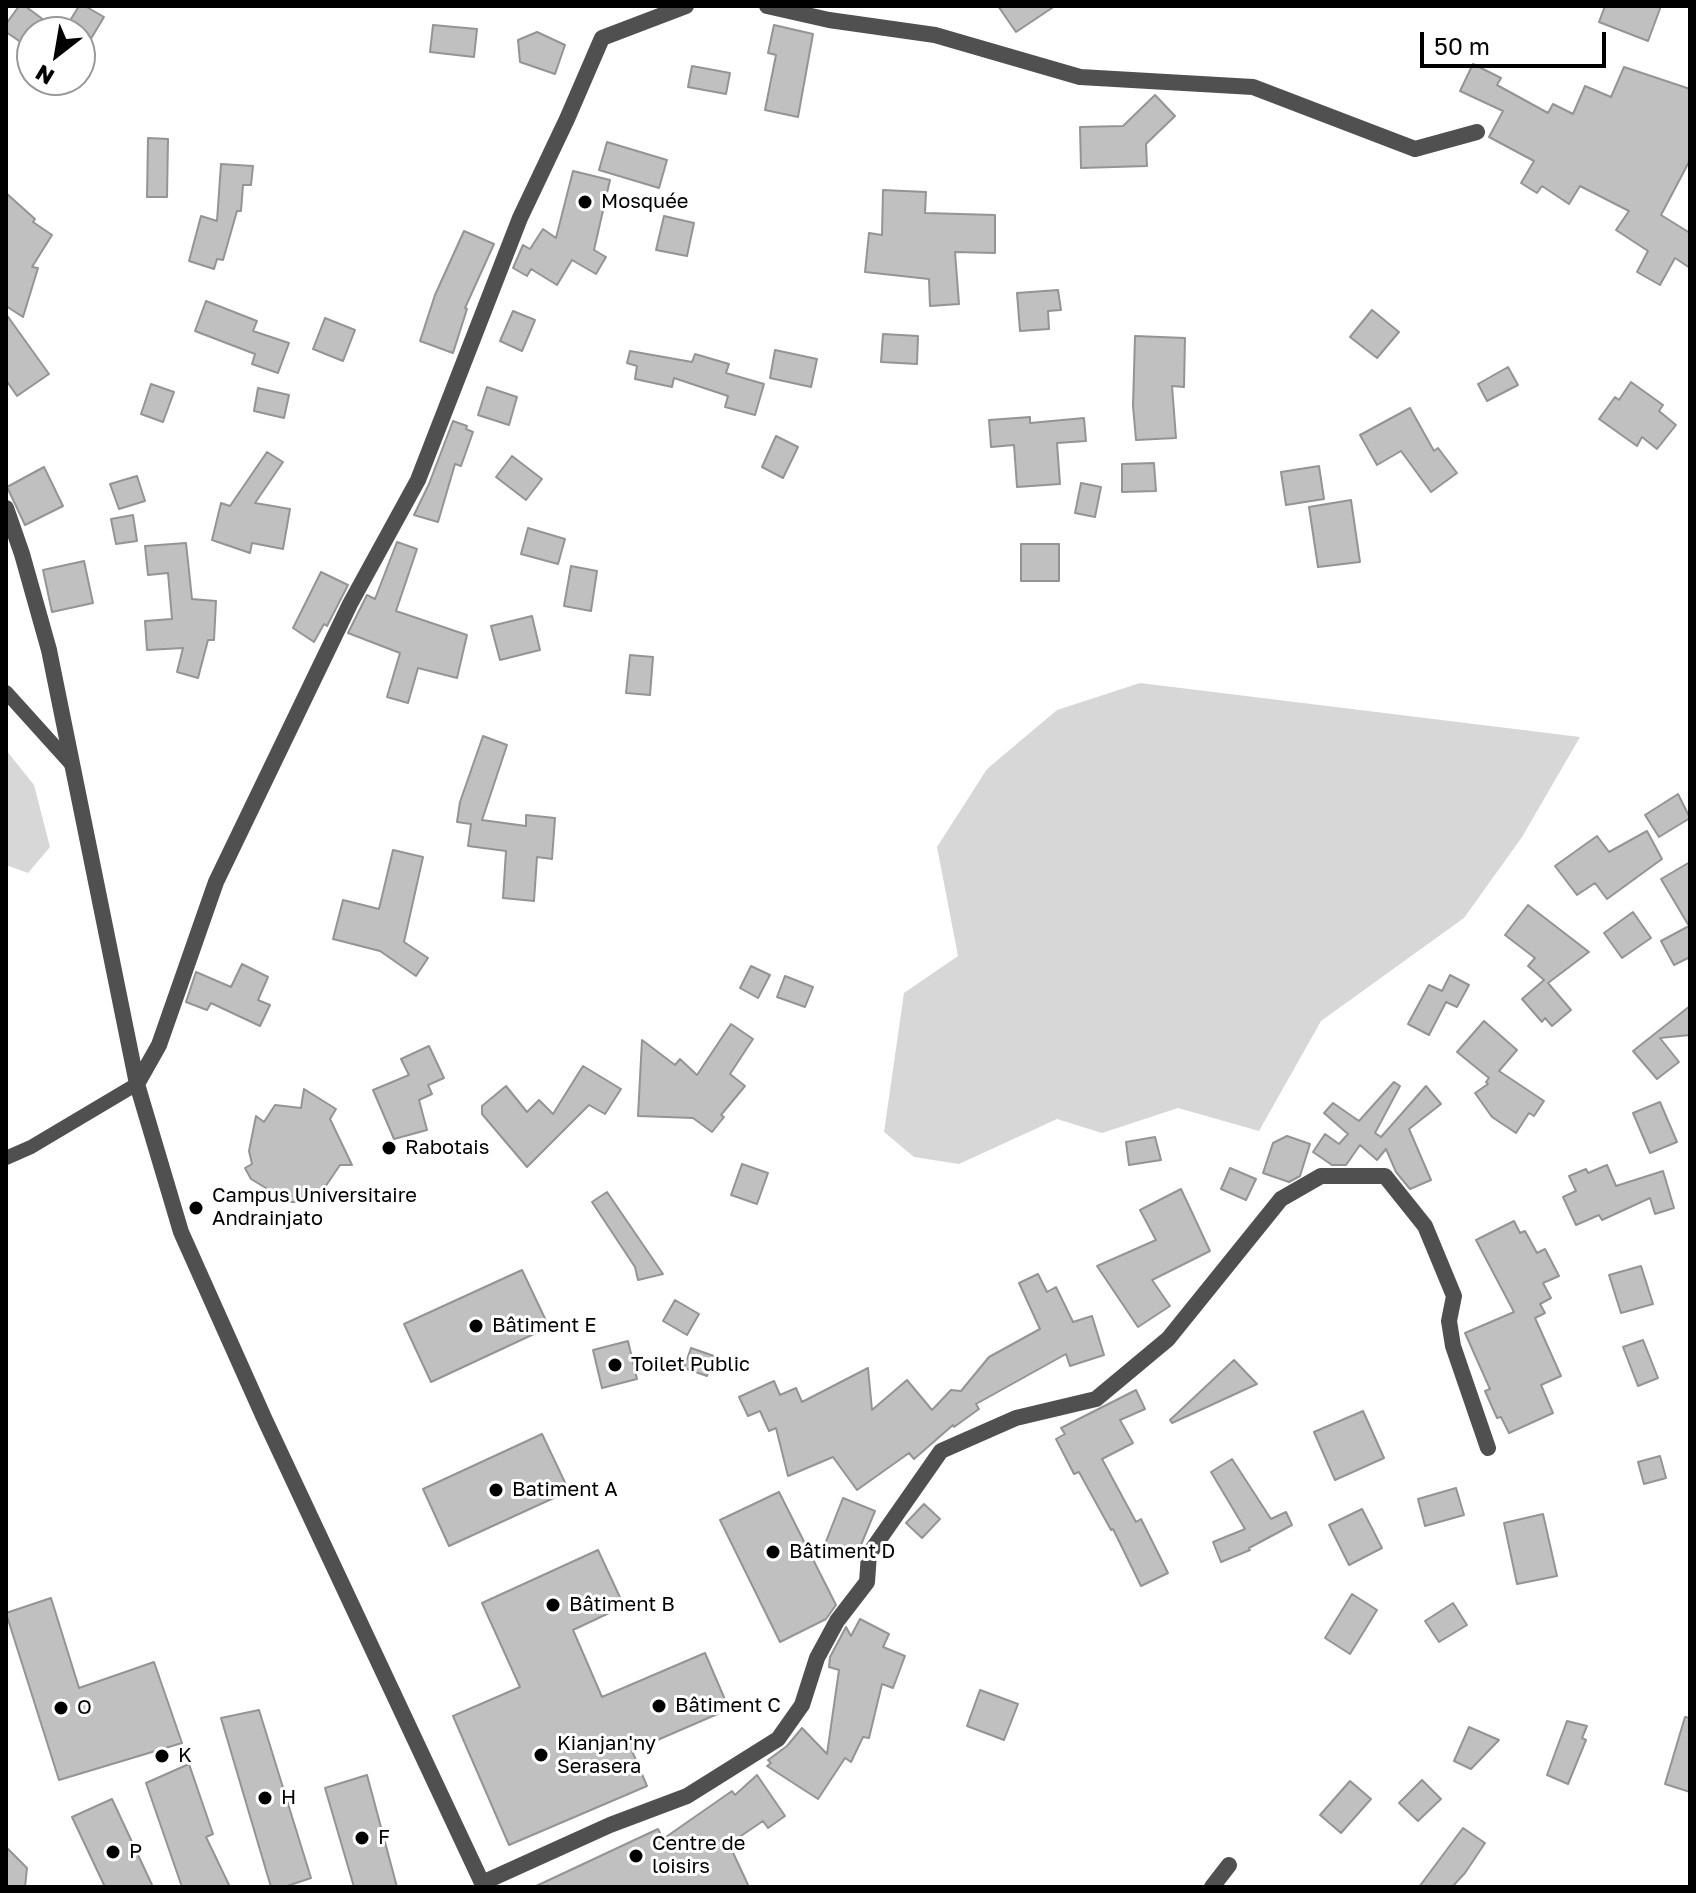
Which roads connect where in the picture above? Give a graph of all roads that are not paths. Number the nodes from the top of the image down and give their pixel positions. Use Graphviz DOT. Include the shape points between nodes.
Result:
graph roads {
  1 [pos="686,6"];
  2 [pos="767,6"];
  3 [pos="1477,132"];
  4 [pos="6,508"];
  5 [pos="6,692"];
  6 [pos="71,764"];
  7 [pos="137,1084"];
  8 [pos="6,1158"];
  9 [pos="1488,1448"];
  10 [pos="1229,1865"];
  11 [pos="483,1885"];
  12 [pos="1212,1887"];
  1 -- 7 [label="street" via="602,38 597,47 520,218 418,480 350,604 216,882 159,1045"];
  2 -- 3 [label="street" via="935,35 1080,77 1253,87 1415,149"];
  4 -- 6 [label="street" via="49,650"];
  5 -- 6 [label="lane"];
  6 -- 7 [label="street"];
  7 -- 8 [label="lane"];
  7 -- 11 [label="street" via="181,1232"];
  9 -- 11 [label="street" via="1453,1346 1449,1321 1454,1296 1425,1226 1385,1176 1321,1176 1281,1199 1168,1339 1096,1399 1016,1418 941,1451 869,1554 867,1582 837,1621 817,1658 802,1705 778,1739 687,1796 610,1825"];
  10 -- 12 [label="street"];
}
